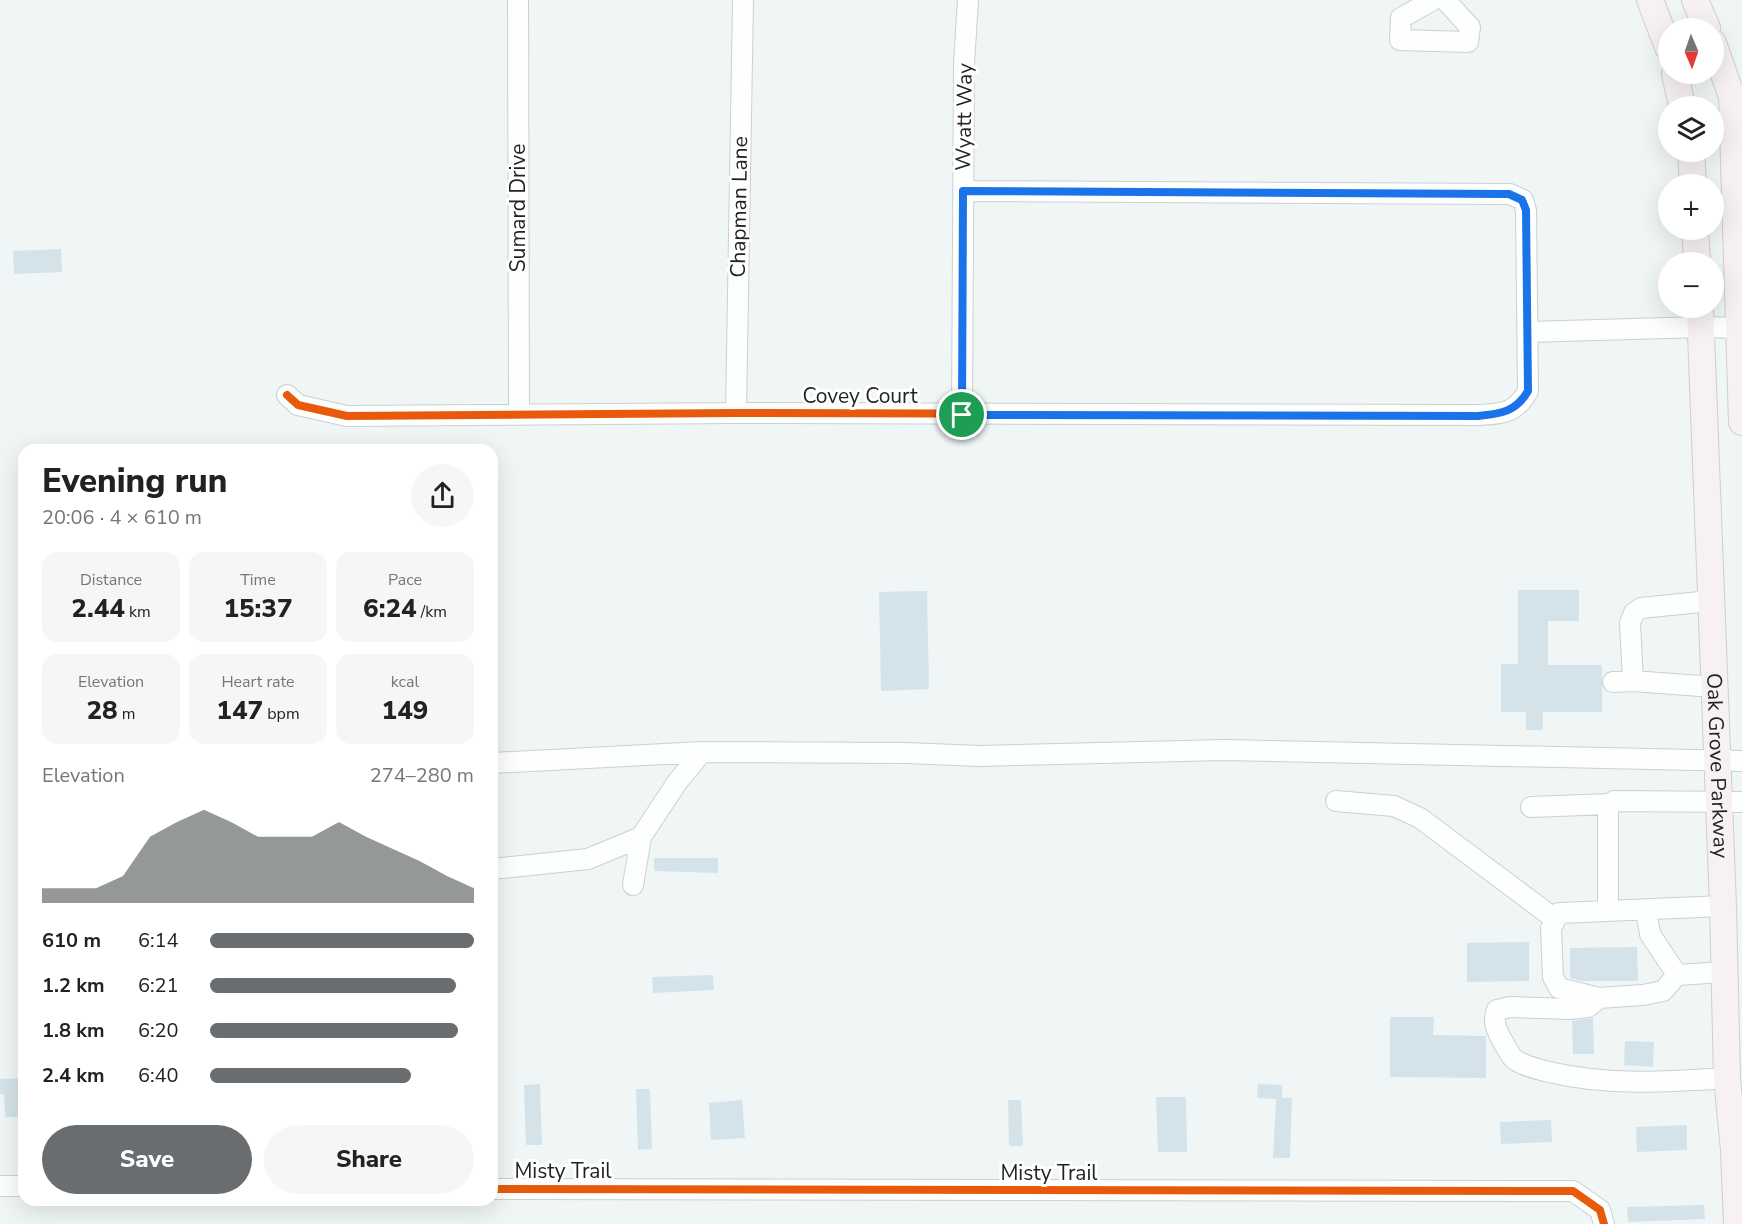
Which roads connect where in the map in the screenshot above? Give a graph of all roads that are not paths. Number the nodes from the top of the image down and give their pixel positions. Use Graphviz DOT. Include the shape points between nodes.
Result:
graph roads {
  1 [pos="518,0"];
  2 [pos="743,0"];
  3 [pos="968,0"];
  4 [pos="1433,0"];
  5 [pos="1445,0"];
  6 [pos="1650,0"];
  7 [pos="1695,0"];
  8 [pos="1703,18"];
  9 [pos="1658,21"];
  10 [pos="1724,74"];
  11 [pos="963,191"];
  12 [pos="1689,318"];
  13 [pos="1700,318"];
  14 [pos="1704,318"];
  15 [pos="1740,328"];
  16 [pos="1528,332"];
  17 [pos="287,395"];
  18 [pos="736,413"];
  19 [pos="519,415"];
  20 [pos="962,415"];
  21 [pos="1742,422"];
  22 [pos="1710,601"];
  23 [pos="1714,687"];
  24 [pos="702,752"];
  25 [pos="1742,761"];
  26 [pos="1716,762"];
  27 [pos="498,763"];
  28 [pos="1336,801"];
  29 [pos="1730,802"];
  30 [pos="1610,804"];
  31 [pos="1531,807"];
  32 [pos="641,837"];
  33 [pos="498,868"];
  34 [pos="633,885"];
  35 [pos="1723,906"];
  36 [pos="1646,910"];
  37 [pos="1608,911"];
  38 [pos="1556,919"];
  39 [pos="1725,972"];
  40 [pos="1677,975"];
  41 [pos="1599,998"];
  42 [pos="1727,1078"];
  43 [pos="0,1186"];
  44 [pos="18,1186"];
  45 [pos="498,1189"];
  46 [pos="1602,1217"];
  47 [pos="1737,1224"];
  1 -- 19 [label="street, Sumard Drive"];
  2 -- 18 [label="street, Chapman Lane"];
  3 -- 11 [label="street, Wyatt Way"];
  4 -- 5 [label="street" via="1401,18 1400,40 1468,42 1470,27"];
  6 -- 9 [label="main road"];
  7 -- 8 [label="main road"];
  10 -- 15 [label="main road" via="1732,97"];
  11 -- 16 [label="street" via="1509,194 1522,200 1526,210"];
  11 -- 20 [label="street, Wyatt Way"];
  12 -- 16 [label="street"];
  13 -- 22 [label="main road, Oak Grove Parkway"];
  14 -- 15 [label="street"];
  15 -- 21 [label="main road"];
  16 -- 20 [label="street, Covey Court" via="1528,391 1522,402 1510,411 1478,416"];
  17 -- 19 [label="street, Covey Court" via="298,405 347,416"];
  18 -- 19 [label="street, Covey Court"];
  18 -- 20 [label="street, Covey Court"];
  22 -- 23 [label="main road, Oak Grove Parkway"];
  22 -- 23 [label="street" via="1641,608 1634,613 1623,682"];
  23 -- 26 [label="main road, Oak Grove Parkway"];
  24 -- 26 [label="street" via="980,756 1225,750"];
  24 -- 27 [label="street"];
  24 -- 32 [label="street"];
  25 -- 26 [label="street"];
  26 -- 29 [label="main road, Oak Grove Parkway"];
  28 -- 38 [label="street" via="1394,806 1420,818"];
  29 -- 30 [label="street"];
  29 -- 35 [label="main road, Oak Grove Parkway"];
  30 -- 31 [label="street"];
  30 -- 37 [label="street"];
  32 -- 33 [label="street" via="588,859"];
  32 -- 34 [label="street"];
  35 -- 36 [label="street"];
  35 -- 39 [label="main road, Oak Grove Parkway"];
  36 -- 37 [label="street"];
  36 -- 40 [label="street" via="1650,933"];
  37 -- 38 [label="street" via="1559,913"];
  38 -- 41 [label="street" via="1551,928 1552,977 1559,988"];
  39 -- 40 [label="street"];
  39 -- 42 [label="main road, Oak Grove Parkway"];
  40 -- 41 [label="street" via="1663,991"];
  41 -- 42 [label="street" via="1588,1007 1497,1010 1497,1032 1514,1059 1563,1075 1622,1083"];
  42 -- 47 [label="main road, Oak Grove Parkway"];
  43 -- 44 [label="street"];
  45 -- 46 [label="street, Misty Trail" via="1573,1191"];
}
